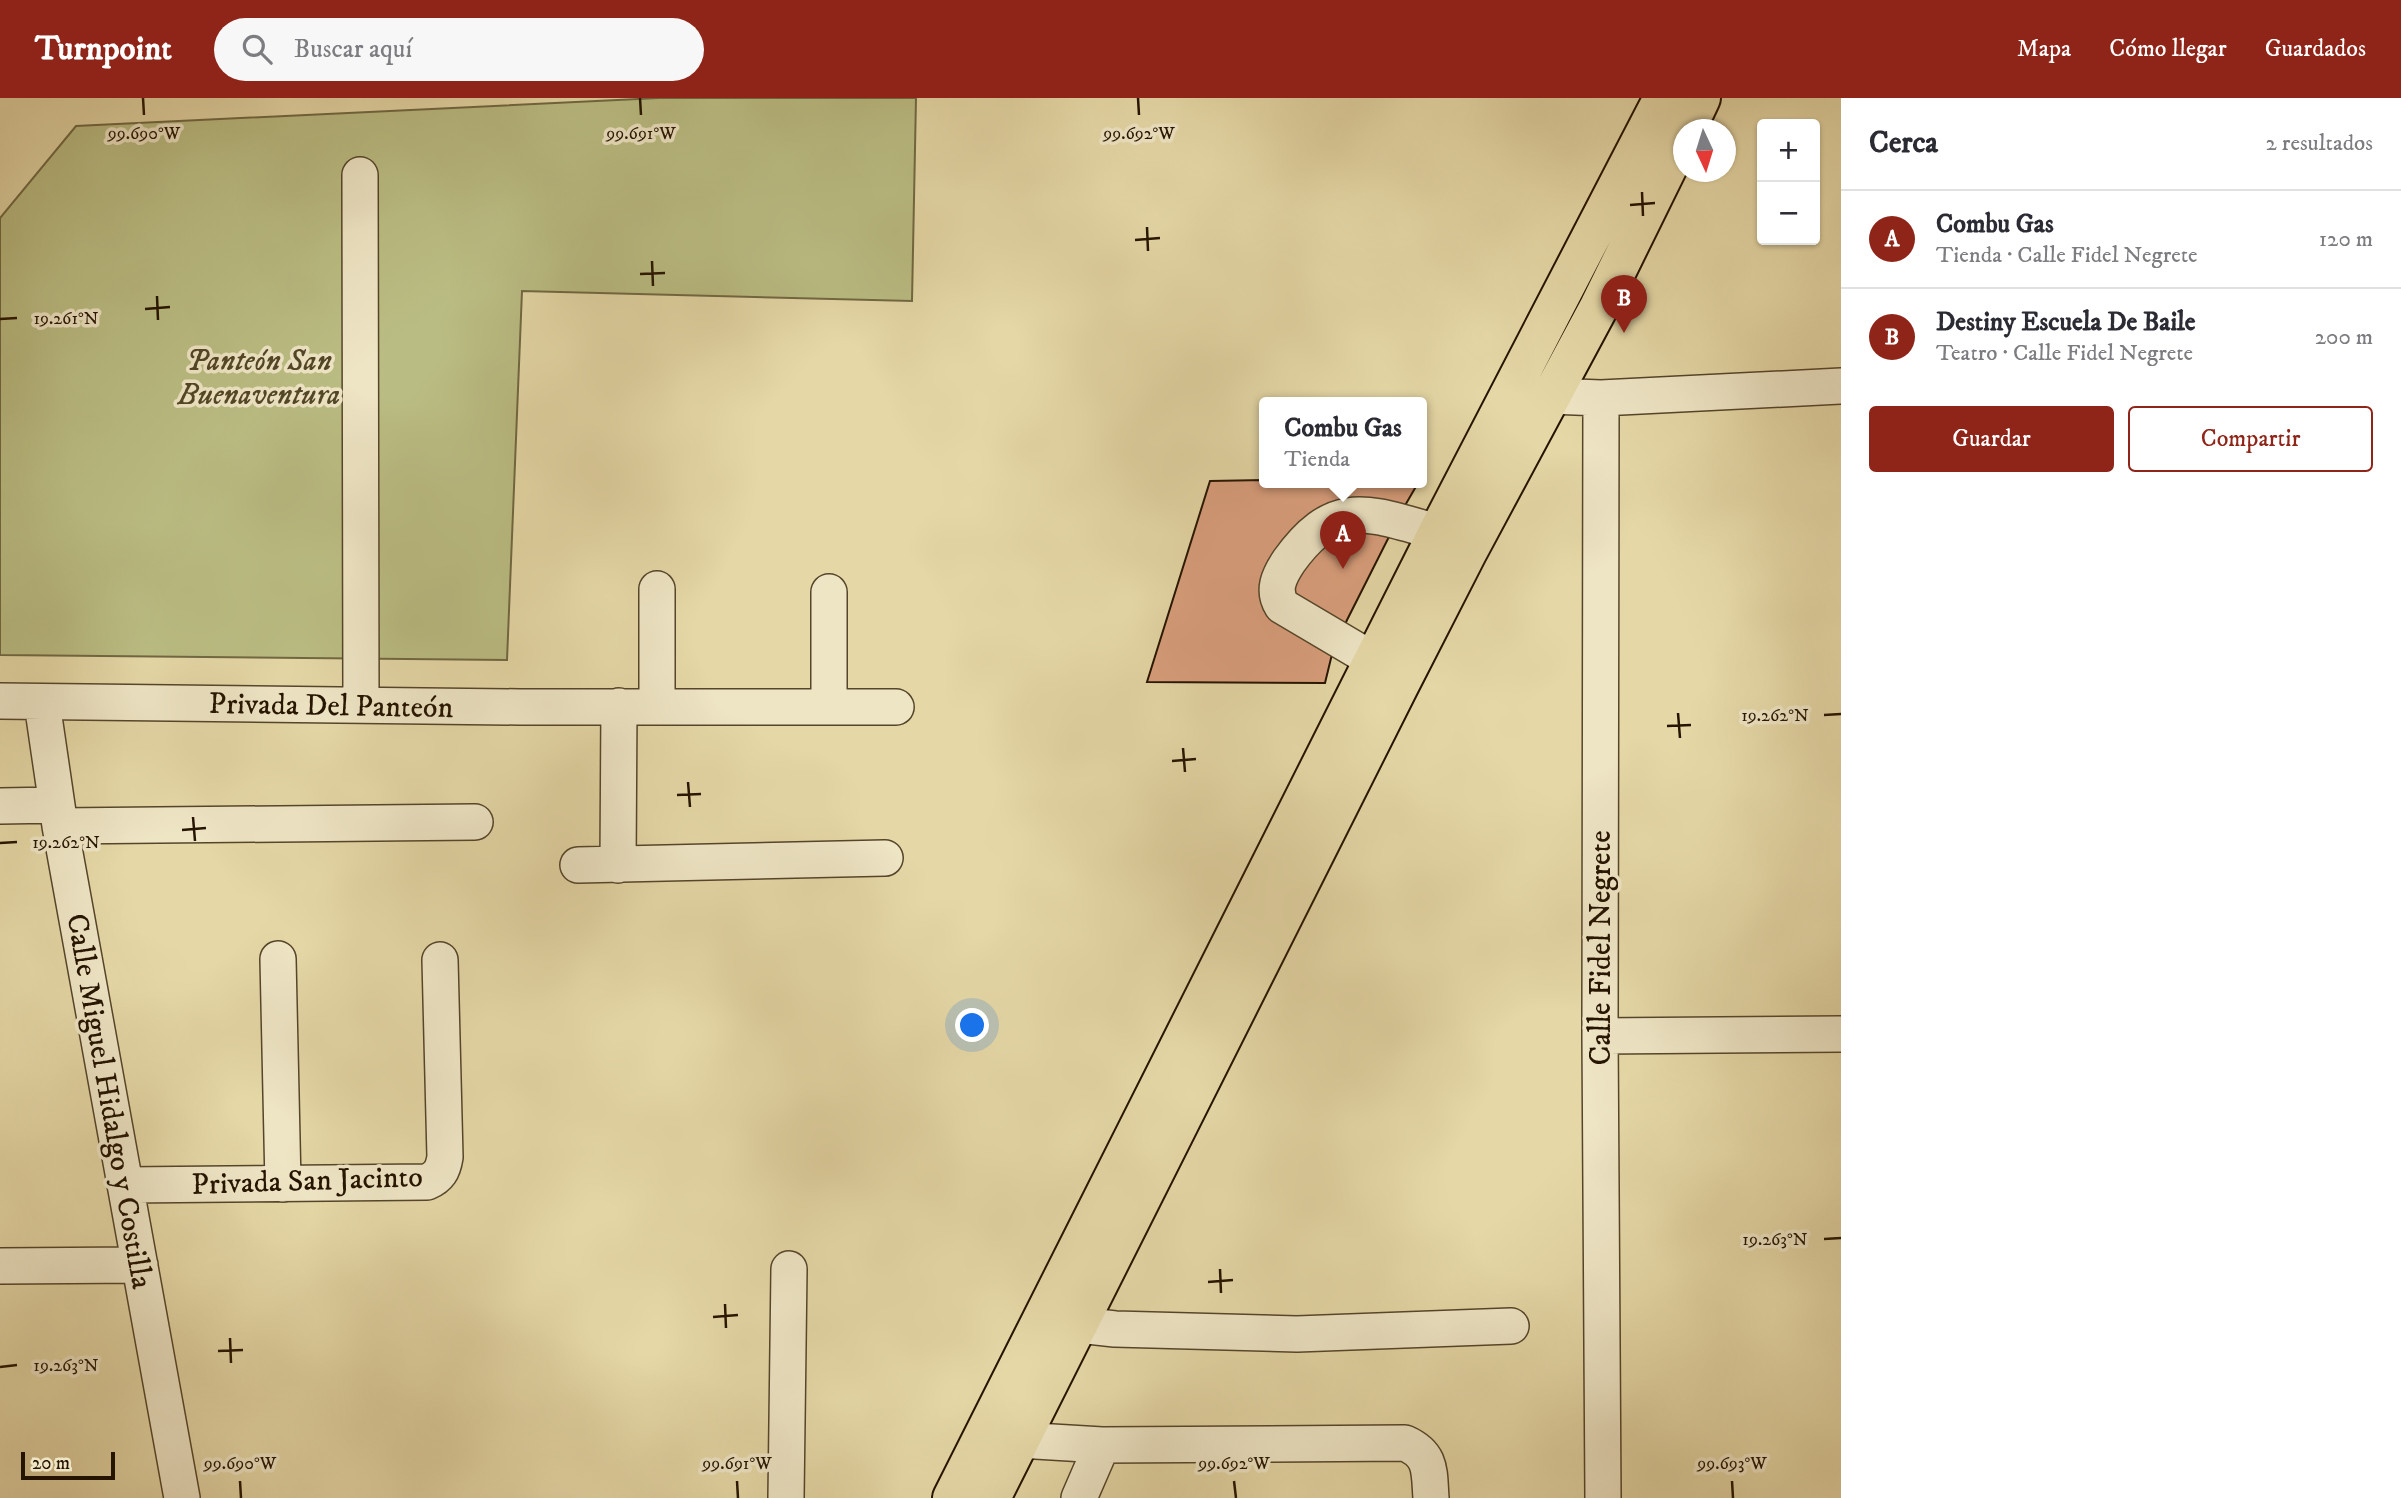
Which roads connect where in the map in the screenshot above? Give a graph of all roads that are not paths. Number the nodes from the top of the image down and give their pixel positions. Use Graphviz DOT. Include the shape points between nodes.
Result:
graph roads {
  1 [pos="1662,98"];
  2 [pos="1701,98"];
  3 [pos="1691,119"];
  4 [pos="1673,156"];
  5 [pos="360,175"];
  6 [pos="1841,386"];
  7 [pos="1513,389"];
  8 [pos="1550,396"];
  9 [pos="1601,398"];
  10 [pos="1438,532"];
  11 [pos="657,589"];
  12 [pos="830,592"];
  13 [pos="1375,661"];
  14 [pos="0,701"];
  15 [pos="42,703"];
  16 [pos="361,705"];
  17 [pos="619,706"];
  18 [pos="829,706"];
  19 [pos="657,707"];
  20 [pos="896,707"];
  21 [pos="0,806"];
  22 [pos="59,815"];
  23 [pos="475,822"];
  24 [pos="886,858"];
  25 [pos="618,864"];
  26 [pos="578,865"];
  27 [pos="278,959"];
  28 [pos="440,960"];
  29 [pos="1841,1034"];
  30 [pos="1600,1036"];
  31 [pos="284,1184"];
  32 [pos="126,1185"];
  33 [pos="140,1265"];
  34 [pos="0,1266"];
  35 [pos="789,1269"];
  36 [pos="1079,1325"];
  37 [pos="1511,1326"];
  38 [pos="1039,1327"];
  39 [pos="1003,1434"];
  40 [pos="1102,1445"];
  41 [pos="182,1498"];
  42 [pos="786,1498"];
  43 [pos="952,1498"];
  44 [pos="990,1498"];
  45 [pos="1079,1498"];
  46 [pos="1431,1498"];
  47 [pos="1603,1498"];
  1 -- 7 [label="main road"];
  2 -- 3 [label="main road"];
  4 -- 8 [label="main road"];
  5 -- 16 [label="street"];
  6 -- 9 [label="street"];
  7 -- 8 [label="street"];
  7 -- 10 [label="main road"];
  8 -- 9 [label="street"];
  8 -- 36 [label="main road" via="1399,686"];
  9 -- 30 [label="street, Calle Fidel Negrete"];
  10 -- 13 [label="main road"];
  10 -- 13 [label="street" via="1377,514 1343,517 1316,530 1279,575 1282,606"];
  11 -- 19 [label="street"];
  12 -- 18 [label="street"];
  13 -- 38 [label="main road"];
  14 -- 15 [label="street, Privada Del Panteón"];
  15 -- 16 [label="street, Privada Del Panteón"];
  15 -- 22 [label="street, Calle Miguel Hidalgo y Costilla"];
  16 -- 17 [label="street, Privada Del Panteón"];
  17 -- 19 [label="street, Privada Del Panteón"];
  17 -- 25 [label="street"];
  18 -- 19 [label="street, Privada Del Panteón"];
  18 -- 20 [label="street, Privada Del Panteón"];
  21 -- 22 [label="street"];
  22 -- 23 [label="street"];
  22 -- 32 [label="street, Calle Miguel Hidalgo y Costilla"];
  24 -- 25 [label="street"];
  25 -- 26 [label="street"];
  27 -- 31 [label="street"];
  28 -- 31 [label="street, Privada San Jacinto" via="445,1157 440,1174 426,1182"];
  29 -- 30 [label="street"];
  30 -- 47 [label="street, Calle Fidel Negrete"];
  31 -- 32 [label="street, Privada San Jacinto"];
  32 -- 33 [label="street, Calle Miguel Hidalgo y Costilla"];
  33 -- 34 [label="street"];
  33 -- 41 [label="street, Calle Miguel Hidalgo y Costilla"];
  35 -- 42 [label="street"];
  36 -- 37 [label="street" via="1297,1334"];
  36 -- 38 [label="street"];
  36 -- 39 [label="main road"];
  38 -- 39 [label="main road"];
  39 -- 40 [label="street"];
  39 -- 43 [label="main road"];
  39 -- 44 [label="main road"];
  40 -- 45 [label="street"];
  40 -- 46 [label="street" via="1405,1443 1425,1455"];
}
